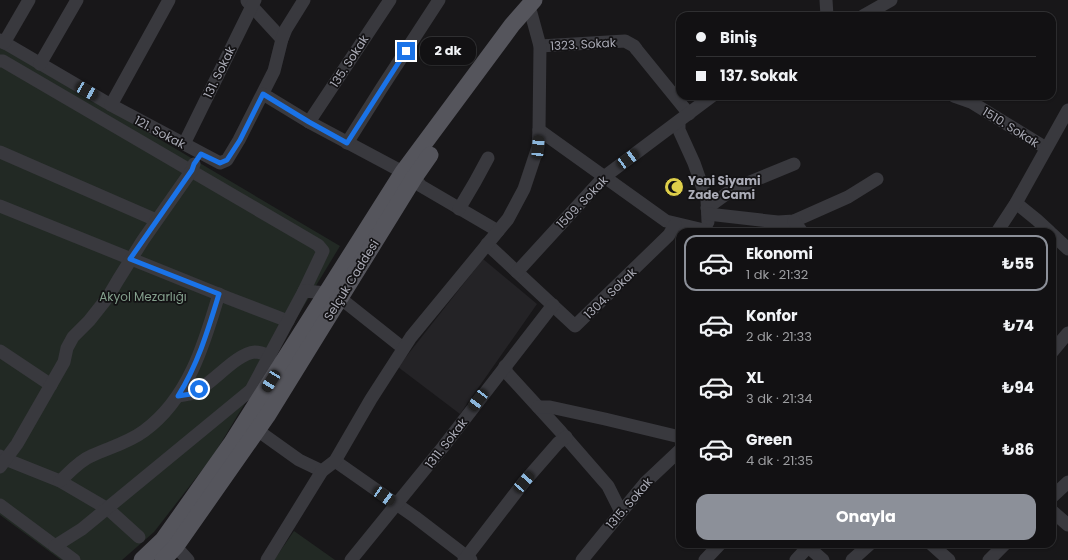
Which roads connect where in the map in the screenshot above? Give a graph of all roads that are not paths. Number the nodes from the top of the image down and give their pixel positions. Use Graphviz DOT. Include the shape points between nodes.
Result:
graph roads {
  1 [pos="29,0"];
  2 [pos="77,0"];
  3 [pos="169,0"];
  4 [pos="304,0"];
  5 [pos="390,0"];
  6 [pos="440,0"];
  7 [pos="891,0"];
  8 [pos="826,1"];
  9 [pos="251,2"];
  10 [pos="535,4"];
  11 [pos="827,12"];
  12 [pos="870,12"];
  13 [pos="282,39"];
  14 [pos="2,42"];
  15 [pos="540,46"];
  16 [pos="0,61"];
  17 [pos="40,64"];
  18 [pos="263,94"];
  19 [pos="707,100"];
  20 [pos="965,100"];
  21 [pos="111,105"];
  22 [pos="1068,110"];
  23 [pos="684,117"];
  24 [pos="309,122"];
  25 [pos="539,130"];
  26 [pos="347,143"];
  27 [pos="184,144"];
  28 [pos="1046,148"];
  29 [pos="0,152"];
  30 [pos="201,154"];
  31 [pos="488,158"];
  32 [pos="794,164"];
  33 [pos="192,170"];
  34 [pos="409,175"];
  35 [pos="604,177"];
  36 [pos="877,179"];
  37 [pos="1016,203"];
  38 [pos="0,206"];
  39 [pos="459,209"];
  40 [pos="707,211"];
  41 [pos="156,220"];
  42 [pos="794,221"];
  43 [pos="675,224"];
  44 [pos="692,228"];
  45 [pos="708,228"];
  46 [pos="799,228"];
  47 [pos="1000,228"];
  48 [pos="1046,228"];
  49 [pos="498,231"];
  50 [pos="1056,238"];
  51 [pos="487,244"];
  52 [pos="1068,249"];
  53 [pos="130,259"];
  54 [pos="517,272"];
  55 [pos="304,291"];
  56 [pos="219,294"];
  57 [pos="334,295"];
  58 [pos="553,305"];
  59 [pos="288,321"];
  60 [pos="1068,333"];
  61 [pos="1056,347"];
  62 [pos="403,348"];
  63 [pos="0,351"];
  64 [pos="270,356"];
  65 [pos="505,366"];
  66 [pos="51,385"];
  67 [pos="178,396"];
  68 [pos="538,406"];
  69 [pos="257,430"];
  70 [pos="676,436"];
  71 [pos="566,437"];
  72 [pos="676,454"];
  73 [pos="2,461"];
  74 [pos="335,461"];
  75 [pos="322,471"];
  76 [pos="60,481"];
  77 [pos="1068,482"];
  78 [pos="1056,491"];
  79 [pos="396,504"];
  80 [pos="0,505"];
  81 [pos="108,509"];
  82 [pos="621,512"];
  83 [pos="1056,514"];
  84 [pos="1068,525"];
  85 [pos="139,537"];
  86 [pos="171,541"];
  87 [pos="55,546"];
  88 [pos="716,548"];
  89 [pos="805,548"];
  90 [pos="808,548"];
  91 [pos="866,548"];
  92 [pos="936,548"];
  93 [pos="1001,548"];
  94 [pos="467,559"];
  95 [pos="74,560"];
  96 [pos="142,560"];
  97 [pos="163,560"];
  98 [pos="188,560"];
  99 [pos="267,560"];
  100 [pos="351,560"];
  101 [pos="582,560"];
  102 [pos="706,560"];
  103 [pos="796,560"];
  104 [pos="823,560"];
  105 [pos="852,560"];
  106 [pos="949,560"];
  107 [pos="988,560"];
  1 -- 14 [label="street"];
  2 -- 17 [label="street"];
  3 -- 21 [label="street"];
  4 -- 13 [label="street, 121. Sokak"];
  5 -- 24 [label="street, 135. Sokak"];
  6 -- 26 [label="street"];
  7 -- 12 [label="street"];
  8 -- 11 [label="street"];
  9 -- 13 [label="street"];
  9 -- 27 [label="street, 131. Sokak"];
  10 -- 15 [label="street"];
  10 -- 34 [label="main road" via="512,25"];
  13 -- 18 [label="street, 121. Sokak" via="274,71"];
  14 -- 17 [label="street, 121. Sokak"];
  15 -- 23 [label="street, 1323. Sokak" via="625,41 634,46"];
  15 -- 25 [label="street"];
  16 -- 33 [label="street"];
  17 -- 21 [label="street, 121. Sokak"];
  18 -- 24 [label="street"];
  18 -- 30 [label="street, 121. Sokak" via="227,160 220,163"];
  19 -- 23 [label="street, 1509. Sokak"];
  20 -- 28 [label="street, 1510. Sokak"];
  21 -- 27 [label="street, 121. Sokak"];
  22 -- 28 [label="street"];
  23 -- 35 [label="street, 1509. Sokak"];
  23 -- 40 [label="street" via="679,130 707,200"];
  24 -- 26 [label="street"];
  25 -- 35 [label="street"];
  25 -- 49 [label="street" via="538,147 524,189 508,219"];
  26 -- 34 [label="street"];
  27 -- 30 [label="street, 121. Sokak"];
  28 -- 37 [label="street"];
  29 -- 41 [label="street"];
  30 -- 33 [label="street"];
  31 -- 39 [label="street"];
  32 -- 40 [label="street" via="733,189"];
  33 -- 41 [label="street"];
  33 -- 55 [label="street" via="318,245 323,251"];
  34 -- 39 [label="street" via="421,186"];
  34 -- 57 [label="main road"];
  35 -- 43 [label="street" via="666,221"];
  35 -- 54 [label="street, 1509. Sokak"];
  36 -- 42 [label="street" via="848,197"];
  37 -- 47 [label="street"];
  37 -- 48 [label="street"];
  38 -- 53 [label="street"];
  39 -- 49 [label="street"];
  40 -- 42 [label="street" via="778,222"];
  40 -- 45 [label="street"];
  41 -- 53 [label="street"];
  42 -- 46 [label="street"];
  43 -- 44 [label="street"];
  43 -- 58 [label="street, 1304. Sokak" via="669,235 575,326"];
  49 -- 51 [label="street"];
  50 -- 52 [label="street"];
  51 -- 54 [label="street, 1304. Sokak"];
  51 -- 62 [label="street"];
  53 -- 56 [label="street"];
  53 -- 66 [label="street" via="108,297 89,322 73,337 64,362"];
  54 -- 58 [label="street, 1304. Sokak"];
  55 -- 57 [label="street"];
  55 -- 59 [label="street"];
  56 -- 59 [label="street"];
  56 -- 67 [label="street" via="204,343"];
  57 -- 62 [label="street"];
  57 -- 69 [label="main road, Selçuk Caddesi"];
  57 -- 86 [label="main road" via="231,444"];
  58 -- 65 [label="street, 1311. Sokak"];
  59 -- 64 [label="street"];
  60 -- 61 [label="street"];
  62 -- 74 [label="street"];
  63 -- 66 [label="street"];
  64 -- 67 [label="street" via="253,352 191,394"];
  64 -- 81 [label="street" via="251,390"];
  65 -- 68 [label="street" via="507,373"];
  65 -- 79 [label="street, 1311. Sokak"];
  66 -- 73 [label="street" via="16,444"];
  67 -- 76 [label="street" via="174,403 143,432 89,456"];
  68 -- 70 [label="street" via="589,415"];
  68 -- 71 [label="street"];
  69 -- 75 [label="street" via="299,460"];
  69 -- 86 [label="main road, Selçuk Caddesi"];
  71 -- 82 [label="street" via="608,486"];
  71 -- 94 [label="street" via="524,482"];
  72 -- 82 [label="street, 1315. Sokak" via="645,483"];
  73 -- 76 [label="street"];
  74 -- 75 [label="street"];
  74 -- 79 [label="street"];
  75 -- 99 [label="street"];
  76 -- 81 [label="street"];
  77 -- 78 [label="street"];
  79 -- 94 [label="street"];
  79 -- 100 [label="street, 1311. Sokak"];
  80 -- 87 [label="street"];
  81 -- 85 [label="street"];
  81 -- 87 [label="street"];
  82 -- 101 [label="street, 1315. Sokak"];
  83 -- 84 [label="street"];
  86 -- 96 [label="main road"];
  86 -- 97 [label="main road, Selçuk Caddesi"];
  86 -- 98 [label="street"];
  87 -- 95 [label="street"];
  88 -- 102 [label="street"];
  89 -- 103 [label="street"];
  90 -- 104 [label="street"];
  91 -- 105 [label="street"];
  92 -- 106 [label="street"];
  93 -- 107 [label="street"];
}
